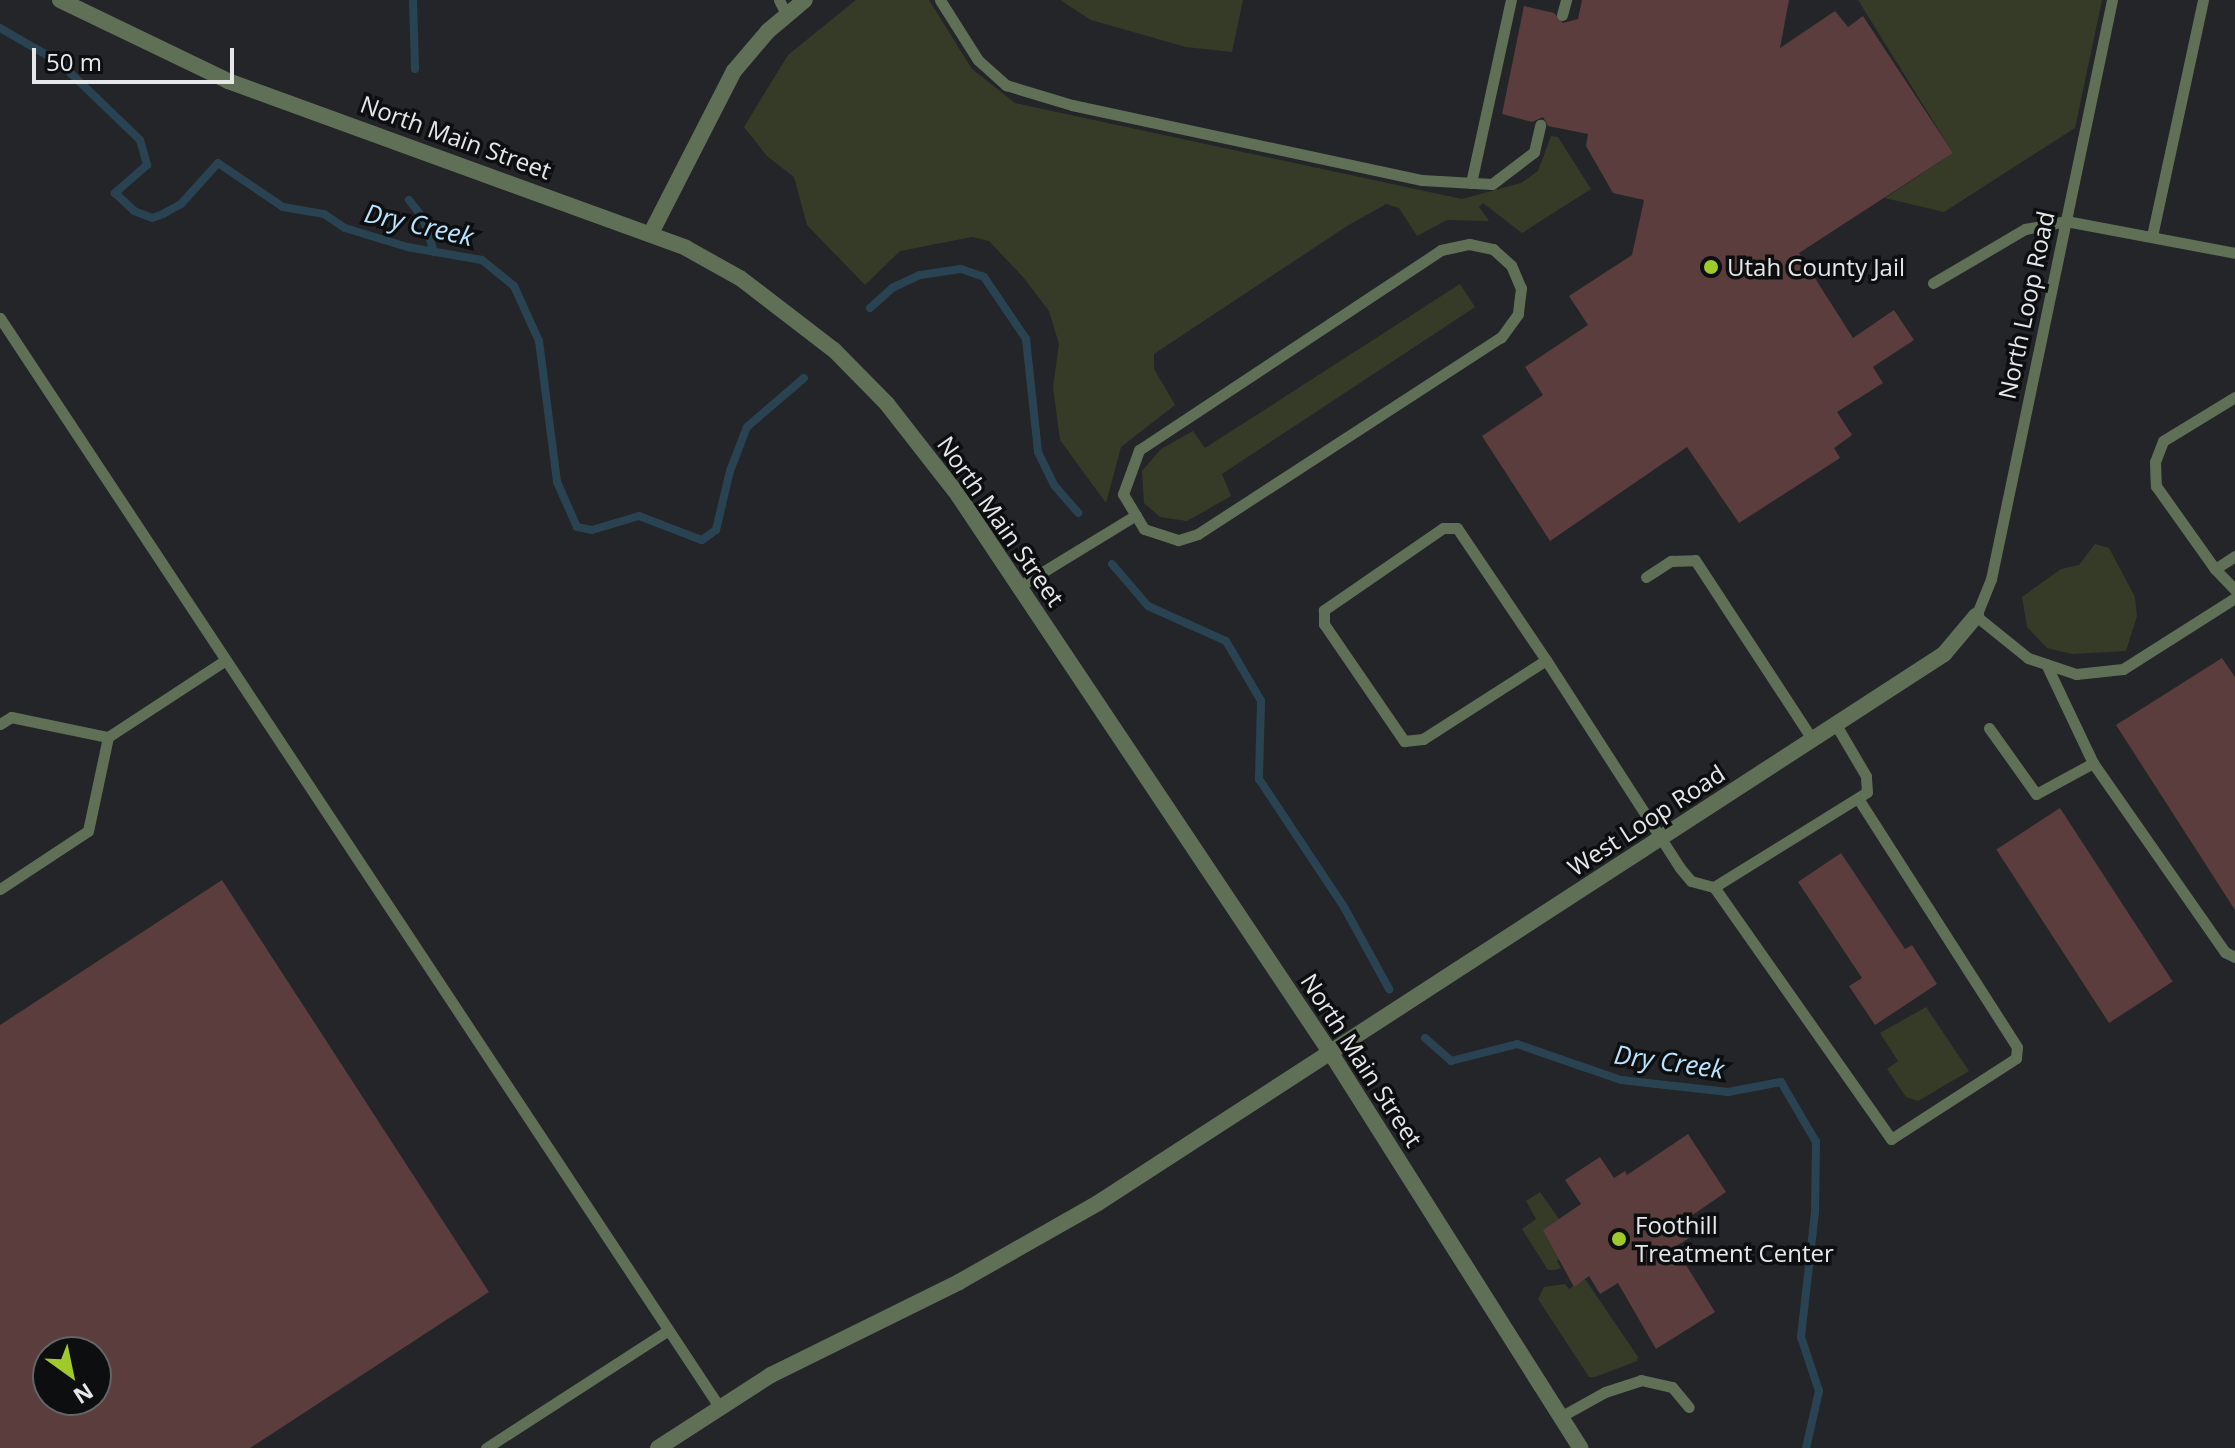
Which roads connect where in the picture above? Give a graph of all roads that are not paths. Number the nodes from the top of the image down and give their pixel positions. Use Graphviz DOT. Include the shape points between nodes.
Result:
graph roads {
  1 [pos="60,0"];
  2 [pos="805,0"];
  3 [pos="940,0"];
  4 [pos="1511,0"];
  5 [pos="1566,0"];
  6 [pos="2112,0"];
  7 [pos="2203,0"];
  8 [pos="783,7"];
  9 [pos="1562,15"];
  10 [pos="1540,125"];
  11 [pos="1471,183"];
  12 [pos="2066,221"];
  13 [pos="651,233"];
  14 [pos="2152,236"];
  15 [pos="2234,248"];
  16 [pos="1933,283"];
  17 [pos="0,318"];
  18 [pos="2235,397"];
  19 [pos="1136,515"];
  20 [pos="2235,556"];
  21 [pos="2215,569"];
  22 [pos="1646,577"];
  23 [pos="1018,587"];
  24 [pos="2235,590"];
  25 [pos="2235,598"];
  26 [pos="1976,616"];
  27 [pos="1546,660"];
  28 [pos="224,661"];
  29 [pos="2046,664"];
  30 [pos="0,724"];
  31 [pos="1836,725"];
  32 [pos="1989,728"];
  33 [pos="108,737"];
  34 [pos="1813,740"];
  35 [pos="2093,763"];
  36 [pos="1858,798"];
  37 [pos="1661,839"];
  38 [pos="1714,887"];
  39 [pos="0,889"];
  40 [pos="2235,957"];
  41 [pos="1332,1055"];
  42 [pos="665,1332"];
  43 [pos="1689,1407"];
  44 [pos="720,1408"];
  45 [pos="1560,1417"];
  46 [pos="486,1448"];
  47 [pos="658,1448"];
  48 [pos="1580,1448"];
  1 -- 13 [label="street, North Main Street" via="228,81"];
  2 -- 8 [label="street"];
  3 -- 11 [label="lane" via="978,60 1006,85 1072,105 1422,180"];
  4 -- 11 [label="lane"];
  5 -- 9 [label="lane"];
  6 -- 12 [label="lane, North Loop Road"];
  7 -- 14 [label="lane"];
  8 -- 13 [label="street" via="719,94"];
  10 -- 11 [label="lane" via="1534,152 1492,184"];
  12 -- 14 [label="lane"];
  12 -- 16 [label="lane" via="2025,229"];
  12 -- 26 [label="lane, North Loop Road" via="1991,579"];
  13 -- 23 [label="street, North Main Street" via="740,278 834,350 896,415 958,495"];
  14 -- 15 [label="lane"];
  17 -- 28 [label="lane"];
  18 -- 21 [label="lane" via="2163,441 2155,462 2156,486"];
  19 -- 19 [label="lane" via="1144,529 1159,537 1178,540 1198,534 1501,337 1518,314 1521,288 1511,265 1493,249 1469,244 1441,250 1167,430 1139,450 1127,474 1123,494"];
  19 -- 23 [label="lane"];
  20 -- 21 [label="lane"];
  21 -- 24 [label="lane"];
  22 -- 34 [label="lane" via="1685,556 1695,560"];
  23 -- 41 [label="street, North Main Street"];
  25 -- 29 [label="lane" via="2123,669 2076,674"];
  26 -- 29 [label="lane" via="2028,658"];
  26 -- 31 [label="street, West Loop Road" via="1944,654"];
  27 -- 27 [label="lane" via="1423,739 1404,741 1324,624 1324,610 1443,528 1457,528"];
  27 -- 37 [label="lane"];
  28 -- 33 [label="lane"];
  28 -- 42 [label="lane"];
  29 -- 35 [label="lane"];
  30 -- 33 [label="lane" via="11,717"];
  31 -- 34 [label="street, West Loop Road"];
  31 -- 36 [label="lane" via="1866,776 1867,792"];
  32 -- 35 [label="lane" via="2036,794"];
  33 -- 39 [label="lane" via="88,831"];
  34 -- 37 [label="street, West Loop Road"];
  35 -- 40 [label="lane" via="2225,952"];
  36 -- 38 [label="lane"];
  36 -- 38 [label="lane" via="2017,1047 2016,1058 1891,1139"];
  37 -- 38 [label="lane" via="1691,881"];
  37 -- 41 [label="street, West Loop Road"];
  41 -- 44 [label="street, West Loop Road" via="1046,1235 820,1349"];
  41 -- 45 [label="street, North Main Street"];
  42 -- 44 [label="lane"];
  42 -- 46 [label="lane"];
  43 -- 45 [label="lane" via="1672,1387 1641,1380 1605,1392"];
  44 -- 47 [label="street, West Loop Road"];
  45 -- 48 [label="street, North Main Street"];
}
